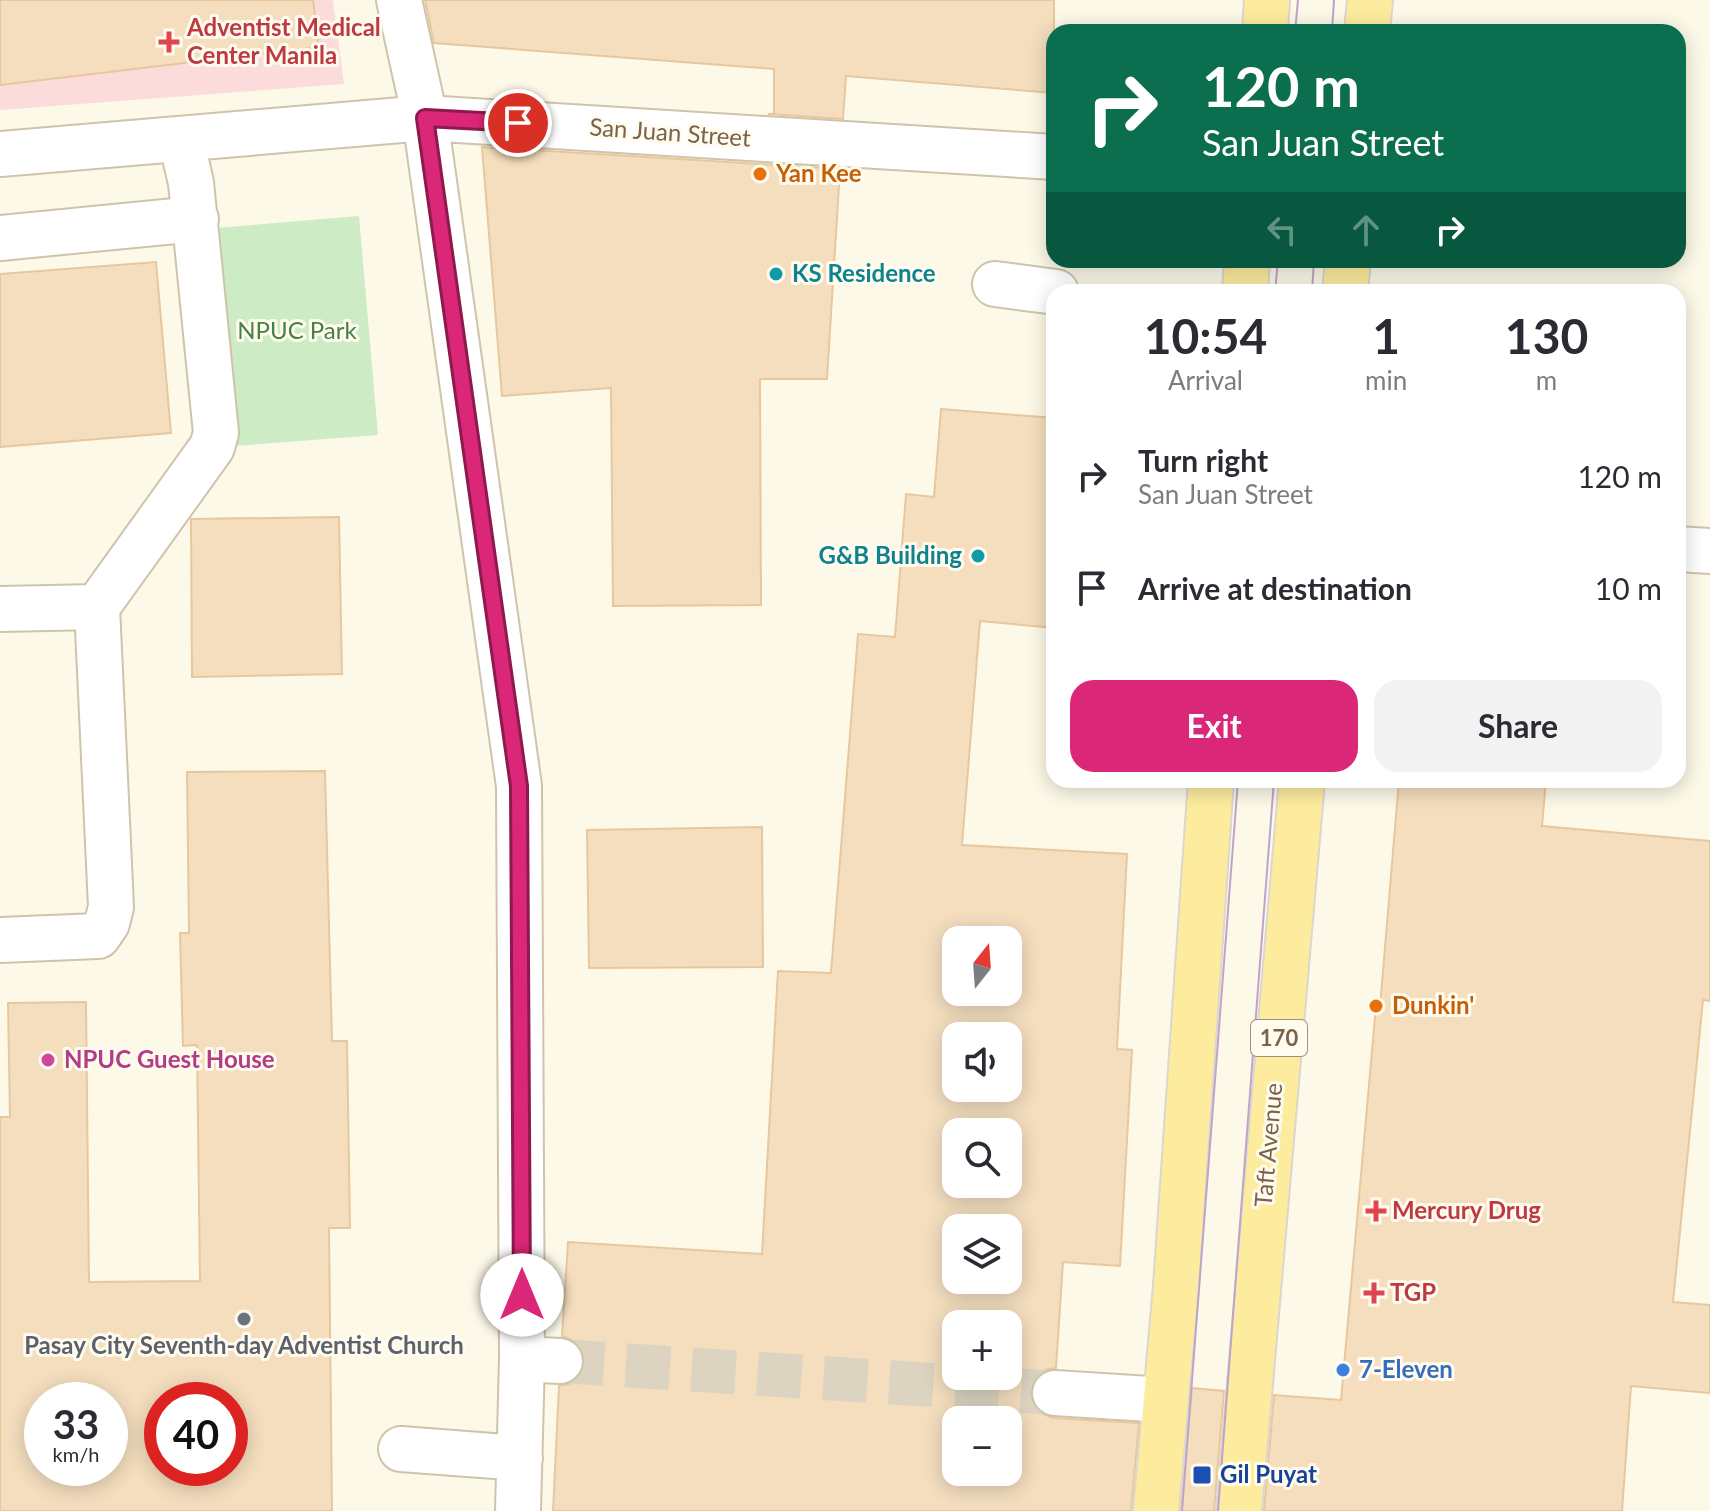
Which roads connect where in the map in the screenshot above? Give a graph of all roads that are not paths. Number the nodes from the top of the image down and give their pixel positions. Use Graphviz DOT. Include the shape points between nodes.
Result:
graph roads {
  1 [pos="399,0"];
  2 [pos="1267,0"];
  3 [pos="1370,0"];
  4 [pos="1266,24"];
  5 [pos="1368,24"];
  6 [pos="425,118"];
  7 [pos="181,139"];
  8 [pos="0,154"];
  9 [pos="1046,157"];
  10 [pos="196,219"];
  11 [pos="0,238"];
  12 [pos="995,284"];
  13 [pos="1046,291"];
  14 [pos="1686,550"];
  15 [pos="1710,551"];
  16 [pos="97,607"];
  17 [pos="0,609"];
  18 [pos="1210,788"];
  19 [pos="1301,788"];
  20 [pos="0,940"];
  21 [pos="1055,1393"];
  22 [pos="1165,1400"];
  23 [pos="401,1449"];
  24 [pos="520,1458"];
  25 [pos="518,1511"];
  26 [pos="1156,1511"];
  27 [pos="1239,1511"];
  1 -- 6 [label="street"];
  2 -- 4 [label="main road"];
  3 -- 5 [label="main road"];
  6 -- 7 [label="street, San Juan Street"];
  6 -- 9 [label="street, San Juan Street"];
  6 -- 24 [label="street" via="519,786 541,1360"];
  7 -- 8 [label="street, San Juan Street"];
  7 -- 10 [label="street"];
  10 -- 11 [label="street"];
  10 -- 16 [label="street" via="216,433 212,447"];
  12 -- 13 [label="street"];
  14 -- 15 [label="street"];
  16 -- 17 [label="street"];
  16 -- 20 [label="street" via="111,907 107,923 98,936"];
  18 -- 22 [label="main road"];
  19 -- 27 [label="main road, Taft Avenue / 170"];
  21 -- 22 [label="street"];
  22 -- 26 [label="main road"];
  23 -- 24 [label="street"];
  24 -- 25 [label="street"];
}
